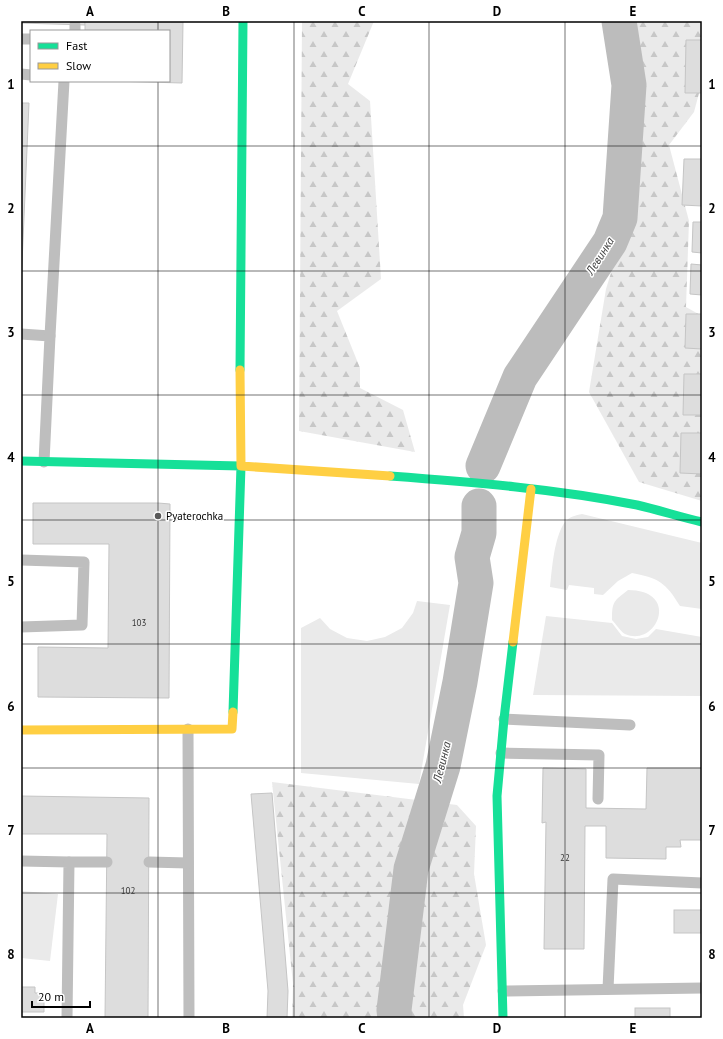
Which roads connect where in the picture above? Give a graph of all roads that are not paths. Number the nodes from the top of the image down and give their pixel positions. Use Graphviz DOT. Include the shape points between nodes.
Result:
graph roads {
  1 [pos="243,21"];
  2 [pos="64,82"];
  3 [pos="21,334"];
  4 [pos="50,336"];
  5 [pos="21,461"];
  6 [pos="44,462"];
  7 [pos="241,466"];
  8 [pos="531,489"];
  9 [pos="702,522"];
  10 [pos="21,560"];
  11 [pos="21,627"];
  12 [pos="504,719"];
  13 [pos="630,725"];
  14 [pos="188,728"];
  15 [pos="21,730"];
  16 [pos="501,753"];
  17 [pos="598,799"];
  18 [pos="21,861"];
  19 [pos="69,862"];
  20 [pos="107,862"];
  21 [pos="149,862"];
  22 [pos="188,863"];
  23 [pos="702,883"];
  24 [pos="702,988"];
  25 [pos="608,989"];
  26 [pos="503,991"];
  27 [pos="67,1018"];
  28 [pos="189,1018"];
  29 [pos="503,1018"];
  1 -- 7 [label="street"];
  2 -- 4 [label="lane"];
  3 -- 4 [label="lane"];
  4 -- 6 [label="lane"];
  5 -- 6 [label="street"];
  6 -- 7 [label="street"];
  7 -- 8 [label="street" via="392,475"];
  7 -- 14 [label="street" via="232,728"];
  8 -- 9 [label="street" via="636,505"];
  8 -- 12 [label="street"];
  10 -- 11 [label="lane" via="84,562 82,625"];
  12 -- 13 [label="lane"];
  12 -- 16 [label="street"];
  14 -- 15 [label="street"];
  14 -- 22 [label="lane"];
  16 -- 17 [label="lane" via="599,755"];
  16 -- 26 [label="street" via="497,796"];
  18 -- 19 [label="lane"];
  19 -- 20 [label="lane"];
  19 -- 27 [label="lane"];
  21 -- 22 [label="lane"];
  22 -- 28 [label="lane"];
  23 -- 25 [label="lane" via="613,878"];
  24 -- 25 [label="lane"];
  25 -- 26 [label="lane"];
  26 -- 29 [label="street"];
}
